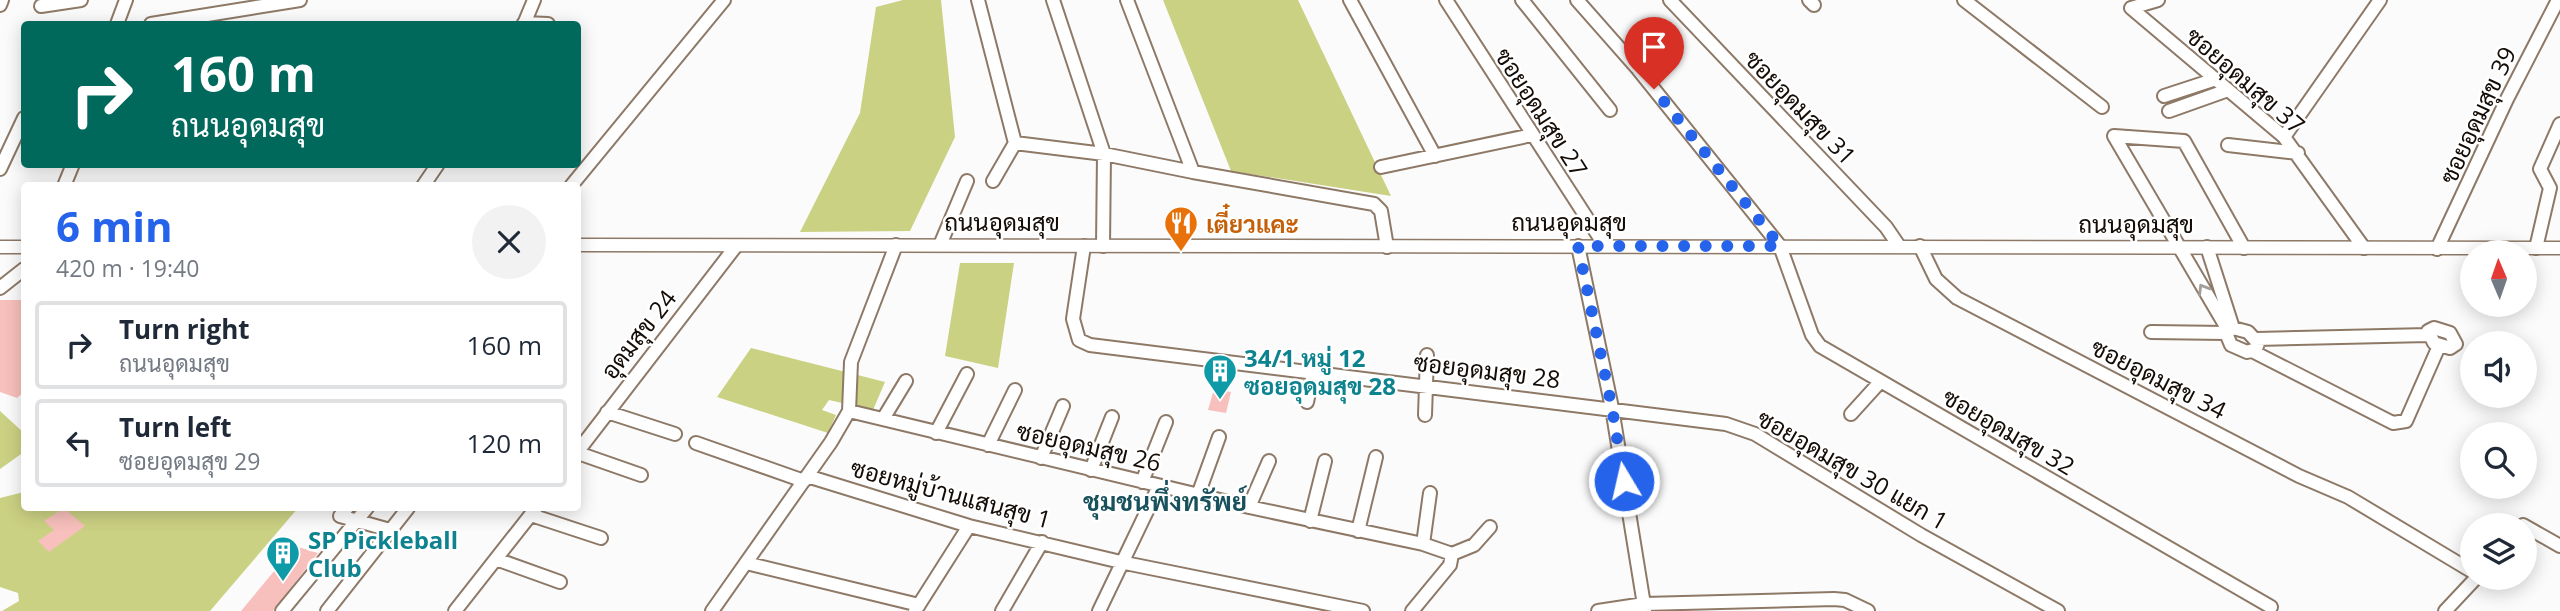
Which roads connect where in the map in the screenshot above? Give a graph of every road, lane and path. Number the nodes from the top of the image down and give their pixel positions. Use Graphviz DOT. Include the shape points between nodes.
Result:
graph roads {
  1 [pos="2,0"];
  2 [pos="81,0"];
  3 [pos="126,0"];
  4 [pos="300,0"];
  5 [pos="534,0"];
  6 [pos="724,0"];
  7 [pos="979,0"];
  8 [pos="1053,0"];
  9 [pos="1127,0"];
  10 [pos="1350,0"];
  11 [pos="1446,0"];
  12 [pos="1522,0"];
  13 [pos="1577,0"];
  14 [pos="1670,0"];
  15 [pos="1964,0"];
  16 [pos="2158,0"];
  17 [pos="2380,0"];
  18 [pos="2558,0"];
  19 [pos="2127,4"];
  20 [pos="0,5"];
  21 [pos="41,6"];
  22 [pos="118,21"];
  23 [pos="170,21"];
  24 [pos="525,21"];
  25 [pos="2216,79"];
  26 [pos="2228,90"];
  27 [pos="2164,96"];
  28 [pos="2102,107"];
  29 [pos="1610,110"];
  30 [pos="2169,111"];
  31 [pos="2560,124"];
  32 [pos="1532,135"];
  33 [pos="2284,136"];
  34 [pos="20,137"];
  35 [pos="1015,143"];
  36 [pos="2228,145"];
  37 [pos="2298,153"];
  38 [pos="1104,154"];
  39 [pos="1435,156"];
  40 [pos="1381,167"];
  41 [pos="0,169"];
  42 [pos="1193,172"];
  43 [pos="967,181"];
  44 [pos="993,181"];
  45 [pos="574,182"];
  46 [pos="2538,240"];
  47 [pos="896,245"];
  48 [pos="940,245"];
  49 [pos="581,246"];
  50 [pos="736,246"];
  51 [pos="1084,246"];
  52 [pos="1103,246"];
  53 [pos="1578,246"];
  54 [pos="1605,246"];
  55 [pos="1780,246"];
  56 [pos="1899,246"];
  57 [pos="1920,246"];
  58 [pos="0,247"];
  59 [pos="21,247"];
  60 [pos="1387,247"];
  61 [pos="2178,247"];
  62 [pos="2207,247"];
  63 [pos="2244,247"];
  64 [pos="2364,248"];
  65 [pos="2538,248"];
  66 [pos="2560,248"];
  67 [pos="2437,249"];
  68 [pos="2460,249"];
  69 [pos="21,271"];
  70 [pos="0,288"];
  71 [pos="2229,330"];
  72 [pos="2151,332"];
  73 [pos="2254,345"];
  74 [pos="1427,355"];
  75 [pos="967,374"];
  76 [pos="1313,374"];
  77 [pos="906,381"];
  78 [pos="1880,382"];
  79 [pos="1428,386"];
  80 [pos="1015,390"];
  81 [pos="1307,402"];
  82 [pos="1063,406"];
  83 [pos="1612,408"];
  84 [pos="849,411"];
  85 [pos="607,412"];
  86 [pos="1851,414"];
  87 [pos="1424,415"];
  88 [pos="1112,418"];
  89 [pos="883,419"];
  90 [pos="1166,422"];
  91 [pos="936,433"];
  92 [pos="675,434"];
  93 [pos="1219,437"];
  94 [pos="696,443"];
  95 [pos="988,445"];
  96 [pos="581,448"];
  97 [pos="581,453"];
  98 [pos="1376,457"];
  99 [pos="1041,458"];
  100 [pos="1269,461"];
  101 [pos="1325,461"];
  102 [pos="1091,470"];
  103 [pos="641,475"];
  104 [pos="805,479"];
  105 [pos="1142,482"];
  106 [pos="1160,486"];
  107 [pos="1430,493"];
  108 [pos="1198,495"];
  109 [pos="1249,507"];
  110 [pos="344,511"];
  111 [pos="364,511"];
  112 [pos="406,511"];
  113 [pos="533,511"];
  114 [pos="356,520"];
  115 [pos="1310,521"];
  116 [pos="969,526"];
  117 [pos="1490,527"];
  118 [pos="390,530"];
  119 [pos="1358,531"];
  120 [pos="2537,531"];
  121 [pos="601,538"];
  122 [pos="1042,542"];
  123 [pos="1423,544"];
  124 [pos="2560,546"];
  125 [pos="1447,552"];
  126 [pos="496,559"];
  127 [pos="746,563"];
  128 [pos="1125,563"];
  129 [pos="2460,564"];
  130 [pos="560,582"];
  131 [pos="2465,590"];
  132 [pos="2271,607"];
  133 [pos="917,608"];
  134 [pos="1644,608"];
  135 [pos="282,611"];
  136 [pos="327,611"];
  137 [pos="455,611"];
  138 [pos="712,611"];
  139 [pos="1002,611"];
  140 [pos="1098,611"];
  141 [pos="1363,611"];
  142 [pos="1412,611"];
  143 [pos="1598,611"];
  144 [pos="1868,611"];
  145 [pos="2058,611"];
  146 [pos="2445,611"];
  1 -- 20 [label="street"];
  2 -- 21 [label="street"];
  3 -- 22 [label="street"];
  4 -- 23 [label="street"];
  5 -- 24 [label="street"];
  6 -- 45 [label="street"];
  7 -- 35 [label="street"];
  8 -- 38 [label="street"];
  9 -- 42 [label="street"];
  10 -- 39 [label="street"];
  11 -- 32 [label="street, ซอยอุดมสุข 27"];
  12 -- 29 [label="street"];
  13 -- 55 [label="street, ซอยอุดมสุข 32" via="1641,64"];
  14 -- 56 [label="street, ซอยอุดมสุข 31"];
  15 -- 28 [label="street"];
  16 -- 19 [label="street, ซอยอุดมสุข 37"];
  17 -- 33 [label="street"];
  18 -- 67 [label="street, ซอยอุดมสุข 39"];
  19 -- 25 [label="street, ซอยอุดมสุข 37"];
  25 -- 26 [label="street, ซอยอุดมสุข 37"];
  25 -- 27 [label="street"];
  26 -- 30 [label="street"];
  26 -- 33 [label="street, ซอยอุดมสุข 37"];
  31 -- 46 [label="street" via="2540,169 2550,188"];
  32 -- 39 [label="street"];
  32 -- 54 [label="street, ซอยอุดมสุข 27"];
  33 -- 37 [label="street, ซอยอุดมสุข 37"];
  34 -- 41 [label="street"];
  35 -- 38 [label="street"];
  35 -- 44 [label="street"];
  36 -- 37 [label="street"];
  37 -- 64 [label="street, ซอยอุดมสุข 37"];
  38 -- 42 [label="street"];
  38 -- 52 [label="street"];
  39 -- 40 [label="street"];
  42 -- 60 [label="street" via="1374,204 1381,211"];
  43 -- 48 [label="street"];
  47 -- 48 [label="main road, ถนนอุดมสุข"];
  47 -- 50 [label="main road, ถนนอุดมสุข"];
  47 -- 84 [label="street" via="858,337 851,362"];
  48 -- 51 [label="main road, ถนนอุดมสุข"];
  49 -- 50 [label="main road, ถนนอุดมสุข"];
  50 -- 85 [label="street, อุดมสุข 24"];
  51 -- 52 [label="main road, ถนนอุดมสุข"];
  51 -- 76 [label="street, ซอยอุดมสุข 28" via="1073,319 1079,340"];
  52 -- 60 [label="main road, ถนนอุดมสุข"];
  53 -- 54 [label="main road, ถนนอุดมสุข"];
  53 -- 60 [label="main road, ถนนอุดมสุข"];
  53 -- 83 [label="street"];
  54 -- 55 [label="main road, ถนนอุดมสุข"];
  55 -- 56 [label="main road, ถนนอุดมสุข"];
  55 -- 78 [label="street, ซอยอุดมสุข 32" via="1820,346"];
  56 -- 57 [label="main road, ถนนอุดมสุข"];
  57 -- 61 [label="main road, ถนนอุดมสุข"];
  57 -- 129 [label="street, ซอยอุดมสุข 34" via="1936,279 1957,298 2299,476 2348,497"];
  58 -- 59 [label="main road"];
  61 -- 62 [label="main road, ถนนอุดมสุข"];
  61 -- 63 [label="street" via="2114,136 2184,141"];
  71 -- 61 [label="street, one-way"];
  62 -- 63 [label="main road, ถนนอุดมสุข"];
  62 -- 71 [label="street"];
  63 -- 64 [label="main road, ถนนอุดมสุข"];
  64 -- 67 [label="main road, ถนนอุดมสุข"];
  65 -- 66 [label="main road, ถนนอุดมสุข"];
  67 -- 68 [label="main road, ถนนอุดมสุข"];
  69 -- 70 [label="street"];
  71 -- 72 [label="street"];
  71 -- 73 [label="street" via="2249,332"];
  71 -- 73 [label="street" via="2228,341 2236,348"];
  73 -- 73 [label="street" via="2428,335 2439,346 2401,424"];
  74 -- 79 [label="street"];
  75 -- 91 [label="street"];
  76 -- 79 [label="street, ซอยอุดมสุข 28"];
  76 -- 81 [label="street"];
  77 -- 89 [label="street"];
  78 -- 86 [label="street"];
  78 -- 132 [label="street, ซอยอุดมสุข 32"];
  79 -- 83 [label="street, ซอยอุดมสุข 28"];
  79 -- 87 [label="street"];
  80 -- 95 [label="street"];
  82 -- 99 [label="street"];
  83 -- 134 [label="street"];
  83 -- 145 [label="street, ซอยอุดมสุข 30 แยก 1" via="1726,424 1755,433 1921,535"];
  84 -- 89 [label="street, ซอยอุดมสุข 26"];
  84 -- 104 [label="street"];
  85 -- 92 [label="street"];
  85 -- 96 [label="street, อุดมสุข 24"];
  88 -- 102 [label="street"];
  89 -- 91 [label="street, ซอยอุดมสุข 26"];
  90 -- 105 [label="street"];
  91 -- 95 [label="street, ซอยอุดมสุข 26"];
  93 -- 108 [label="street"];
  94 -- 104 [label="street, ซอยหมู่บ้านแสนสุข 1"];
  95 -- 99 [label="street, ซอยอุดมสุข 26"];
  97 -- 103 [label="street"];
  98 -- 119 [label="street"];
  99 -- 102 [label="street, ซอยอุดมสุข 26"];
  100 -- 109 [label="street"];
  101 -- 115 [label="street"];
  102 -- 105 [label="street, ซอยอุดมสุข 26"];
  104 -- 116 [label="street, ซอยหมู่บ้านแสนสุข 1"];
  104 -- 127 [label="street"];
  105 -- 106 [label="street, ซอยอุดมสุข 26"];
  106 -- 108 [label="street, ซอยอุดมสุข 26"];
  106 -- 128 [label="street"];
  107 -- 123 [label="street"];
  108 -- 109 [label="street, ซอยอุดมสุข 26"];
  109 -- 115 [label="street, ซอยอุดมสุข 26"];
  110 -- 114 [label="street" via="340,516"];
  111 -- 114 [label="street"];
  112 -- 118 [label="street"];
  113 -- 121 [label="street"];
  113 -- 126 [label="street"];
  114 -- 118 [label="street"];
  114 -- 135 [label="street"];
  115 -- 119 [label="street, ซอยอุดมสุข 26"];
  116 -- 122 [label="street, ซอยหมู่บ้านแสนสุข 1"];
  116 -- 133 [label="street"];
  117 -- 125 [label="street" via="1469,550"];
  118 -- 136 [label="street"];
  119 -- 123 [label="street, ซอยอุดมสุข 26"];
  120 -- 124 [label="street"];
  122 -- 128 [label="street, ซอยหมู่บ้านแสนสุข 1"];
  122 -- 139 [label="street"];
  123 -- 125 [label="street, ซอยอุดมสุข 26"];
  125 -- 142 [label="street" via="1450,565"];
  126 -- 130 [label="street"];
  126 -- 137 [label="street"];
  127 -- 133 [label="street"];
  127 -- 138 [label="street"];
  128 -- 140 [label="street"];
  128 -- 141 [label="street, ซอยหมู่บ้านแสนสุข 1"];
  131 -- 146 [label="street"];
  134 -- 143 [label="street"];
  134 -- 144 [label="street" via="1834,599"];
}
